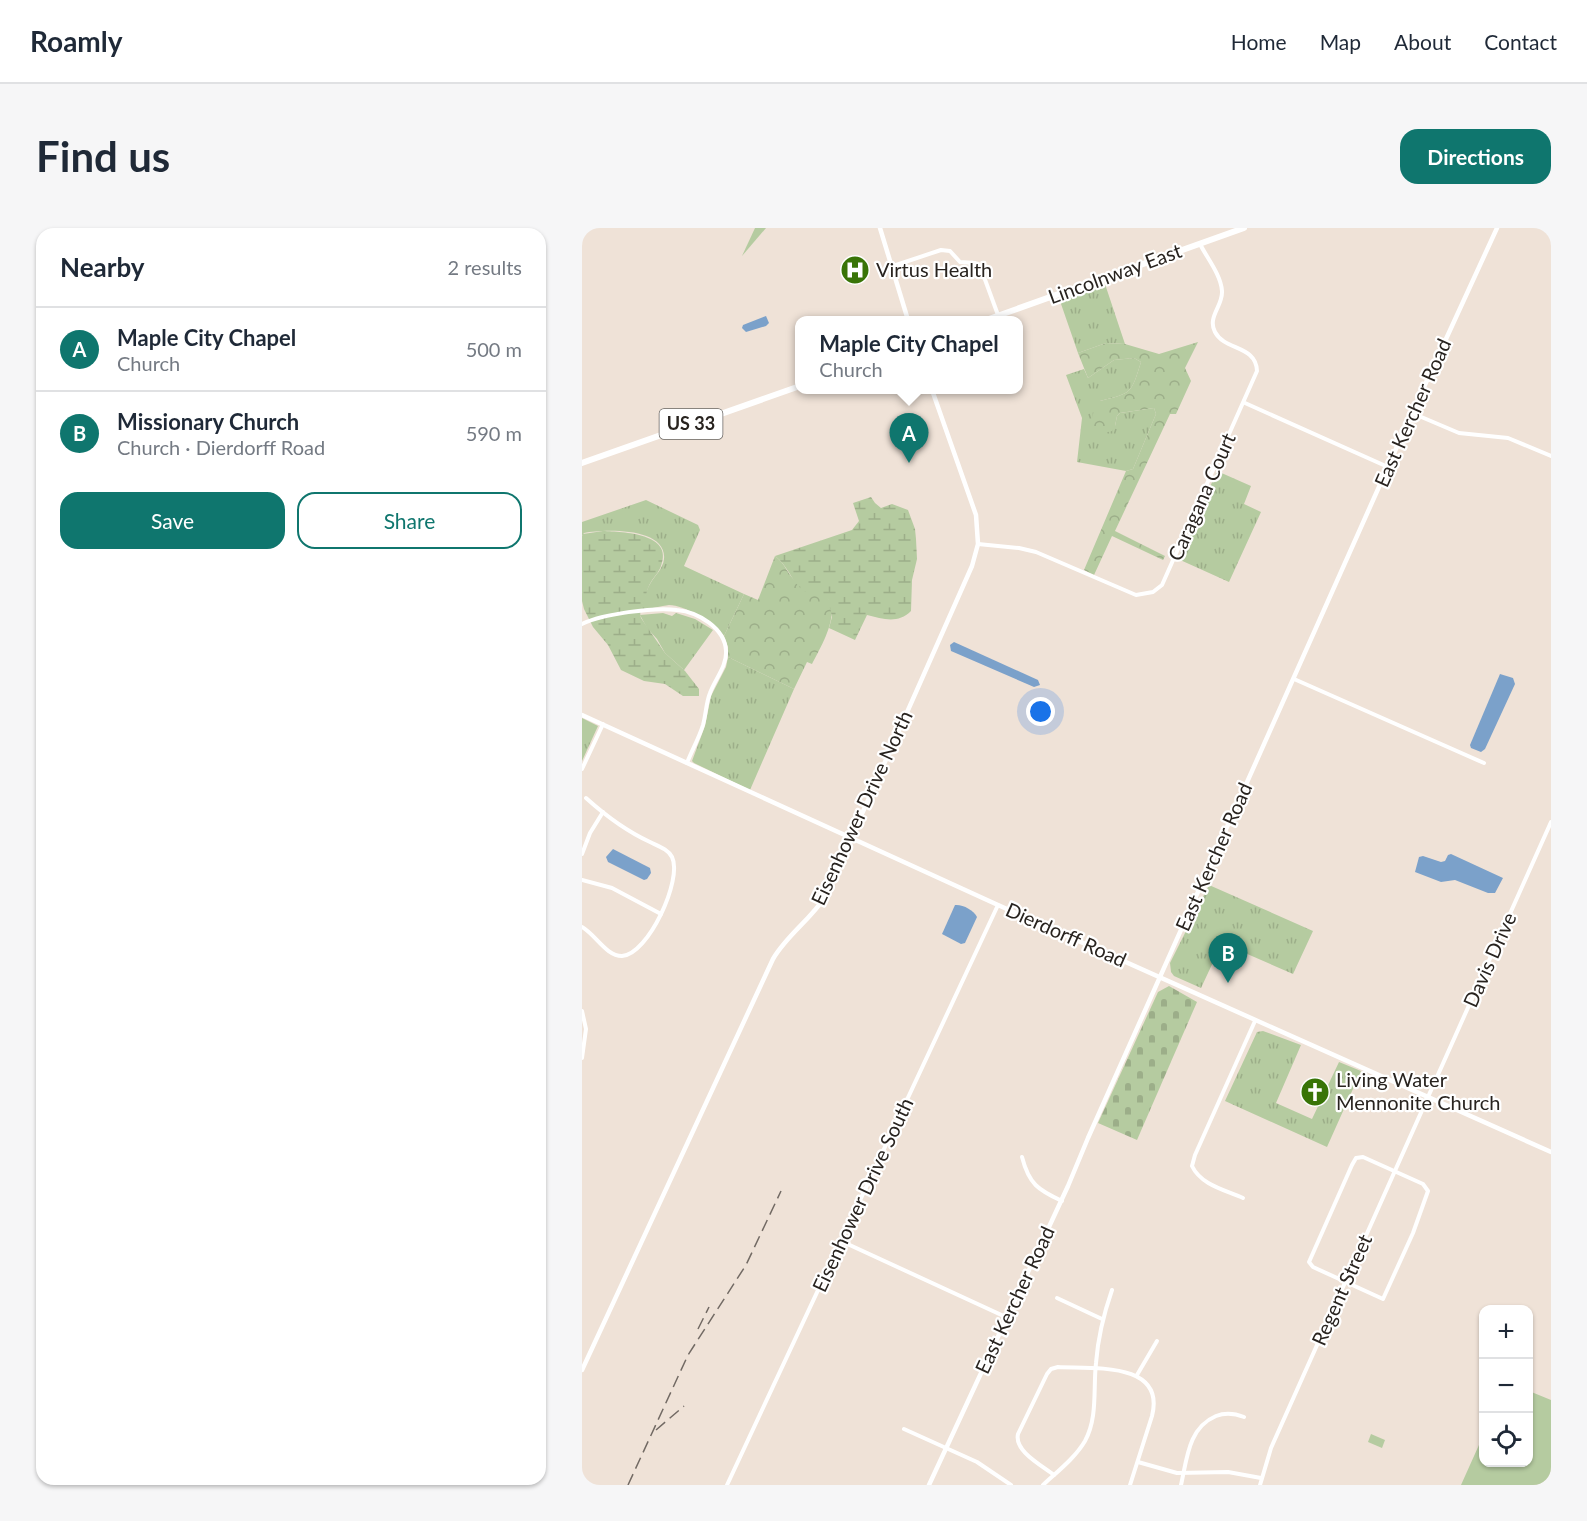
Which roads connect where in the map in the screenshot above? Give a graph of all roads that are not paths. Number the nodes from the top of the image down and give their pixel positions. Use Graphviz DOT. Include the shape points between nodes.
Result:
graph roads {
  1 [pos="880,228"];
  2 [pos="1244,228"];
  3 [pos="1497,228"];
  4 [pos="1200,244"];
  5 [pos="891,267"];
  6 [pos="906,316"];
  7 [pos="998,316"];
  8 [pos="795,388"];
  9 [pos="933,394"];
  10 [pos="1245,403"];
  11 [pos="1412,413"];
  12 [pos="1551,456"];
  13 [pos="582,462"];
  14 [pos="1388,467"];
  15 [pos="978,544"];
  16 [pos="582,624"];
  17 [pos="1294,679"];
  18 [pos="582,715"];
  19 [pos="603,724"];
  20 [pos="687,763"];
  21 [pos="1484,763"];
  22 [pos="582,769"];
  23 [pos="586,798"];
  24 [pos="603,812"];
  25 [pos="1551,822"];
  26 [pos="852,838"];
  27 [pos="582,854"];
  28 [pos="582,880"];
  29 [pos="998,905"];
  30 [pos="661,914"];
  31 [pos="582,927"];
  32 [pos="1160,977"];
  33 [pos="582,1011"];
  34 [pos="1255,1020"];
  35 [pos="582,1058"];
  36 [pos="1429,1097"];
  37 [pos="1551,1152"];
  38 [pos="1022,1157"];
  39 [pos="1395,1171"];
  40 [pos="1243,1198"];
  41 [pos="1062,1201"];
  42 [pos="841,1241"];
  43 [pos="1345,1282"];
  44 [pos="1112,1290"];
  45 [pos="1057,1298"];
  46 [pos="1008,1318"];
  47 [pos="1103,1319"];
  48 [pos="1157,1341"];
  49 [pos="1095,1369"];
  50 [pos="582,1370"];
  51 [pos="1137,1375"];
  52 [pos="1244,1417"];
  53 [pos="904,1428"];
  54 [pos="947,1448"];
  55 [pos="1138,1462"];
  56 [pos="1184,1474"];
  57 [pos="1054,1475"];
  58 [pos="1261,1478"];
  59 [pos="727,1485"];
  60 [pos="929,1485"];
  61 [pos="1011,1485"];
  62 [pos="1043,1485"];
  63 [pos="1130,1485"];
  64 [pos="1181,1485"];
  65 [pos="1260,1485"];
  1 -- 5 [label="street"];
  2 -- 4 [label="highway, Lincolnway East"];
  3 -- 11 [label="street, East Kercher Road"];
  4 -- 7 [label="highway, Lincolnway East"];
  4 -- 10 [label="street, Caragana Court" via="1222,288 1213,317 1214,330 1222,340 1250,354 1256,364 1257,375"];
  5 -- 6 [label="street"];
  5 -- 7 [label="street" via="941,250 950,251 957,261 980,266"];
  8 -- 13 [label="highway, US 33"];
  9 -- 15 [label="street, Eisenhower Drive North" via="973,506"];
  10 -- 14 [label="street"];
  10 -- 15 [label="street, Caragana Court" via="1165,579 1153,592 1127,593 1029,550"];
  11 -- 12 [label="street" via="1459,433 1508,438"];
  11 -- 14 [label="street, East Kercher Road"];
  14 -- 17 [label="street, East Kercher Road"];
  15 -- 26 [label="street, Eisenhower Drive North" via="968,576"];
  16 -- 20 [label="street" via="608,615 671,609 693,615 719,632 726,657"];
  17 -- 21 [label="street"];
  17 -- 32 [label="street, East Kercher Road"];
  18 -- 19 [label="street, Dierdorff Road"];
  19 -- 20 [label="street, Dierdorff Road"];
  19 -- 22 [label="street"];
  20 -- 26 [label="street, Dierdorff Road"];
  23 -- 24 [label="street"];
  24 -- 27 [label="street"];
  24 -- 30 [label="street" via="631,833 663,848 672,858 674,875"];
  25 -- 36 [label="street, Davis Drive"];
  26 -- 29 [label="street, Dierdorff Road"];
  26 -- 50 [label="street, Eisenhower Drive North" via="821,903 773,959"];
  28 -- 30 [label="street" via="608,887"];
  29 -- 32 [label="street, Dierdorff Road"];
  29 -- 42 [label="street, Eisenhower Drive South"];
  30 -- 31 [label="street" via="641,947 626,956 611,953"];
  32 -- 34 [label="street, Dierdorff Road"];
  32 -- 41 [label="street, East Kercher Road"];
  33 -- 35 [label="street" via="586,1029"];
  34 -- 36 [label="street, Dierdorff Road"];
  34 -- 40 [label="street" via="1192,1166 1204,1181"];
  36 -- 37 [label="street, Dierdorff Road"];
  36 -- 39 [label="street, Regent Street"];
  38 -- 41 [label="street" via="1031,1182"];
  39 -- 43 [label="street, Regent Street"];
  39 -- 43 [label="street" via="1363,1157 1356,1158 1352,1165 1309,1262"];
  39 -- 43 [label="street" via="1423,1184 1428,1191 1403,1255 1383,1299"];
  41 -- 46 [label="street, East Kercher Road"];
  42 -- 46 [label="street"];
  42 -- 59 [label="street, Eisenhower Drive South"];
  43 -- 58 [label="street, Regent Street"];
  44 -- 47 [label="street"];
  45 -- 47 [label="street"];
  46 -- 54 [label="street, East Kercher Road"];
  47 -- 49 [label="street"];
  48 -- 51 [label="street"];
  49 -- 51 [label="street"];
  49 -- 57 [label="street" via="1093,1413 1087,1435"];
  49 -- 57 [label="street" via="1050,1370 1018,1434 1021,1448"];
  51 -- 55 [label="street" via="1150,1389 1154,1404"];
  52 -- 56 [label="street" via="1221,1414 1201,1425 1192,1439"];
  53 -- 54 [label="street"];
  54 -- 60 [label="street, East Kercher Road"];
  54 -- 61 [label="street"];
  55 -- 56 [label="street"];
  55 -- 63 [label="street"];
  56 -- 58 [label="street" via="1228,1472"];
  56 -- 64 [label="street"];
  57 -- 62 [label="street"];
  58 -- 65 [label="street, Regent Street"];
}
